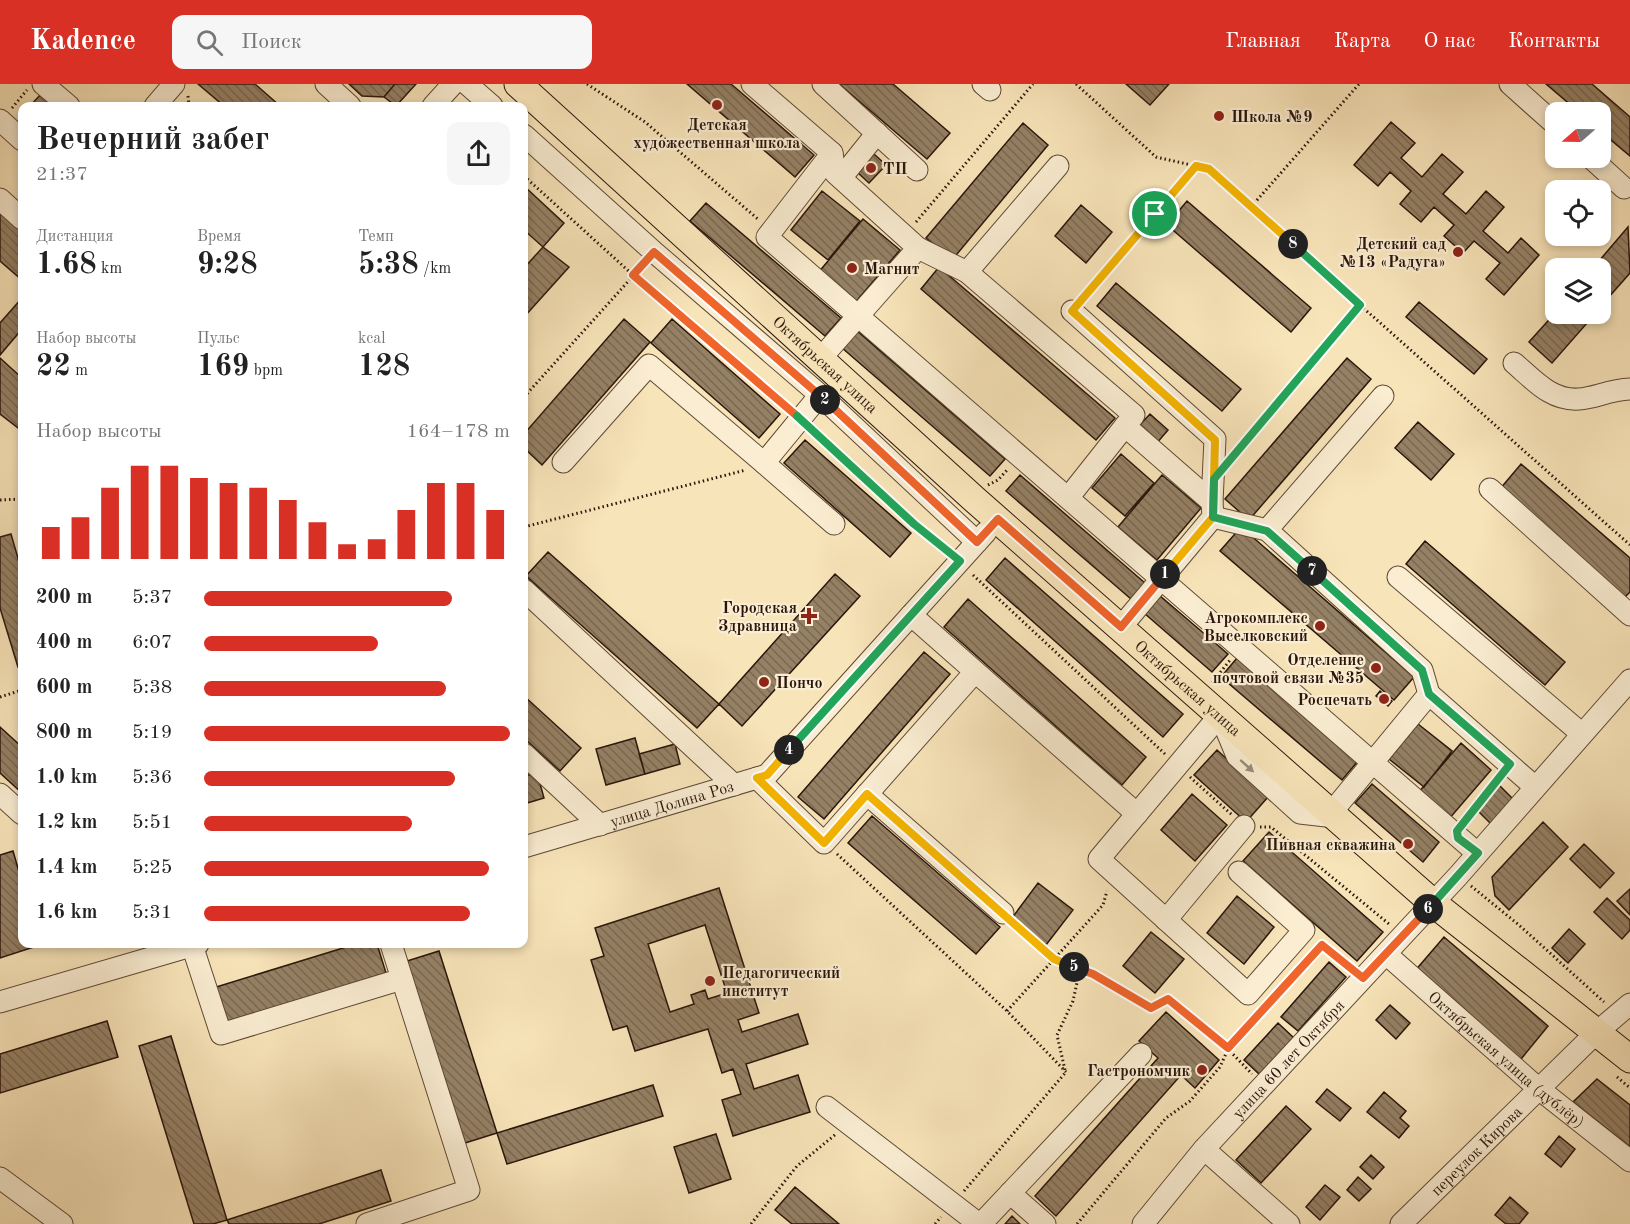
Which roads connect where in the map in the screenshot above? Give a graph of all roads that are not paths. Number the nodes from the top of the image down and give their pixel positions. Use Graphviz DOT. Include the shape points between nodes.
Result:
graph roads {
  1 [pos="43,84"];
  2 [pos="174,84"];
  3 [pos="326,84"];
  4 [pos="453,84"];
  5 [pos="467,84"];
  6 [pos="752,84"];
  7 [pos="823,84"];
  8 [pos="1510,84"];
  9 [pos="529,88"];
  10 [pos="64,102"];
  11 [pos="158,102"];
  12 [pos="346,102"];
  13 [pos="437,102"];
  14 [pos="487,102"];
  15 [pos="1545,115"];
  16 [pos="0,120"];
  17 [pos="877,133"];
  18 [pos="18,136"];
  19 [pos="528,139"];
  20 [pos="832,153"];
  21 [pos="1058,166"];
  22 [pos="1602,168"];
  23 [pos="917,170"];
  24 [pos="840,178"];
  25 [pos="1624,188"];
  26 [pos="0,199"];
  27 [pos="18,215"];
  28 [pos="911,241"];
  29 [pos="967,272"];
  30 [pos="1072,311"];
  31 [pos="858,316"];
  32 [pos="821,358"];
  33 [pos="1514,363"];
  34 [pos="1630,389"];
  35 [pos="820,395"];
  36 [pos="1383,396"];
  37 [pos="1125,426"];
  38 [pos="562,462"];
  39 [pos="764,463"];
  40 [pos="1490,489"];
  41 [pos="1068,498"];
  42 [pos="1213,509"];
  43 [pos="998,519"];
  44 [pos="834,524"];
  45 [pos="1267,531"];
  46 [pos="977,542"];
  47 [pos="1398,577"];
  48 [pos="1161,579"];
  49 [pos="528,594"];
  50 [pos="911,615"];
  51 [pos="1630,615"];
  52 [pos="1121,627"];
  53 [pos="974,673"];
  54 [pos="1630,680"];
  55 [pos="1429,694"];
  56 [pos="1220,715"];
  57 [pos="1582,734"];
  58 [pos="528,758"];
  59 [pos="1373,762"];
  60 [pos="757,778"];
  61 [pos="734,785"];
  62 [pos="1535,787"];
  63 [pos="0,794"];
  64 [pos="867,794"];
  65 [pos="18,810"];
  66 [pos="1137,814"];
  67 [pos="1333,815"];
  68 [pos="600,825"];
  69 [pos="1244,826"];
  70 [pos="528,846"];
  71 [pos="1478,853"];
  72 [pos="1239,872"];
  73 [pos="1433,903"];
  74 [pos="1003,914"];
  75 [pos="1166,920"];
  76 [pos="177,948"];
  77 [pos="185,948"];
  78 [pos="392,948"];
  79 [pos="1386,954"];
  80 [pos="402,979"];
  81 [pos="0,1002"];
  82 [pos="1624,1010"];
  83 [pos="1596,1032"];
  84 [pos="1141,1054"];
  85 [pos="1622,1067"];
  86 [pos="1539,1089"];
  87 [pos="827,1107"];
  88 [pos="1204,1149"];
  89 [pos="1630,1161"];
  90 [pos="0,1178"];
  91 [pos="1010,1193"];
  92 [pos="62,1224"];
  93 [pos="367,1224"];
  94 [pos="980,1224"];
  95 [pos="1045,1224"];
  96 [pos="1143,1224"];
  97 [pos="1289,1224"];
  98 [pos="1401,1224"];
  1 -- 10 [label="street"];
  2 -- 11 [label="street"];
  3 -- 12 [label="street"];
  4 -- 13 [label="street"];
  5 -- 14 [label="street"];
  6 -- 20 [label="street"];
  7 -- 17 [label="street"];
  8 -- 15 [label="street"];
  9 -- 32 [label="main road, Октябрьская улица"];
  16 -- 18 [label="street"];
  17 -- 23 [label="street"];
  17 -- 24 [label="street"];
  19 -- 35 [label="street"];
  20 -- 24 [label="street" via="835,173"];
  20 -- 31 [label="street" via="767,237"];
  21 -- 29 [label="street"];
  22 -- 25 [label="street"];
  24 -- 28 [label="street"];
  26 -- 27 [label="street"];
  28 -- 29 [label="street"];
  28 -- 31 [label="street"];
  29 -- 37 [label="street" via="1134,415"];
  30 -- 42 [label="street" via="1215,440"];
  31 -- 32 [label="street"];
  31 -- 41 [label="street"];
  32 -- 43 [label="main road, Октябрьская улица"];
  33 -- 34 [label="street" via="1553,396 1579,399 1612,389"];
  35 -- 39 [label="street"];
  35 -- 46 [label="street"];
  36 -- 45 [label="street"];
  37 -- 41 [label="street"];
  37 -- 42 [label="street"];
  38 -- 39 [label="street" via="649,365"];
  39 -- 44 [label="street"];
  40 -- 51 [label="street"];
  41 -- 48 [label="street"];
  42 -- 45 [label="street"];
  42 -- 48 [label="street"];
  43 -- 46 [label="street, улица Долина Роз"];
  43 -- 52 [label="main road, Октябрьская улица"];
  45 -- 55 [label="street" via="1422,670"];
  46 -- 50 [label="street, улица Долина Роз"];
  47 -- 57 [label="street"];
  48 -- 52 [label="street"];
  48 -- 59 [label="street"];
  49 -- 61 [label="street"];
  50 -- 53 [label="street"];
  50 -- 60 [label="street, улица Долина Роз" via="767,775"];
  52 -- 56 [label="main road, Октябрьская улица"];
  53 -- 64 [label="street"];
  53 -- 66 [label="street"];
  54 -- 57 [label="street, улица 60 лет Октября"];
  55 -- 59 [label="street"];
  55 -- 62 [label="street"];
  56 -- 66 [label="street"];
  56 -- 67 [label="main road, Октябрьская улица"];
  57 -- 62 [label="street, улица 60 лет Октября"];
  58 -- 68 [label="street"];
  59 -- 67 [label="street"];
  59 -- 71 [label="street"];
  60 -- 61 [label="street, улица Долина Роз"];
  60 -- 64 [label="street" via="824,843"];
  61 -- 68 [label="street, улица Долина Роз"];
  62 -- 71 [label="street, улица 60 лет Октября"];
  63 -- 65 [label="street"];
  64 -- 74 [label="street"];
  66 -- 75 [label="street" via="1099,859"];
  67 -- 73 [label="main road, Октябрьская улица"];
  68 -- 70 [label="street, улица Долина Роз"];
  69 -- 75 [label="street"];
  71 -- 73 [label="street, улица 60 лет Октября"];
  72 -- 75 [label="street" via="1304,930 1248,994"];
  73 -- 79 [label="street, улица 60 лет Октября"];
  73 -- 83 [label="main road, Октябрьская улица"];
  76 -- 81 [label="street"];
  77 -- 80 [label="street" via="221,1034"];
  78 -- 80 [label="street"];
  79 -- 86 [label="street, Октябрьская улица (дублёр)"];
  79 -- 88 [label="street, улица 60 лет Октября"];
  80 -- 93 [label="street" via="469,1190"];
  82 -- 83 [label="street, переулок Кирова"];
  83 -- 85 [label="main road, Октябрьская улица"];
  83 -- 86 [label="street, переулок Кирова"];
  84 -- 91 [label="street"];
  86 -- 89 [label="street, Октябрьская улица (дублёр)"];
  86 -- 98 [label="street, переулок Кирова"];
  87 -- 94 [label="street"];
  88 -- 96 [label="street, улица 60 лет Октября"];
  88 -- 97 [label="street"];
  90 -- 92 [label="street"];
  91 -- 94 [label="street"];
  91 -- 95 [label="street"];
}
